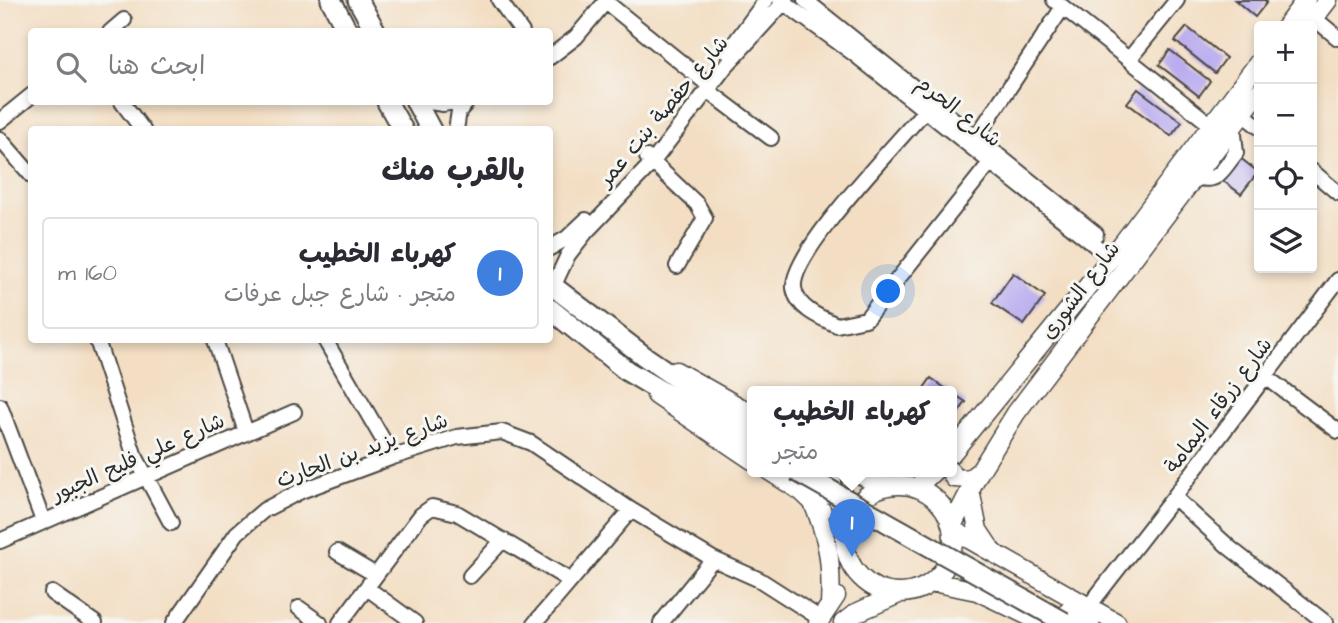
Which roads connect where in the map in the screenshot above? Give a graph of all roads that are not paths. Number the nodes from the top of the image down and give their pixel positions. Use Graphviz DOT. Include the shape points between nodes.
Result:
graph roads {
  1 [pos="331,0"];
  2 [pos="358,0"];
  3 [pos="499,0"];
  4 [pos="766,0"];
  5 [pos="805,0"];
  6 [pos="1177,0"];
  7 [pos="1306,0"];
  8 [pos="1328,0"];
  9 [pos="606,1"];
  10 [pos="783,1"];
  11 [pos="1059,4"];
  12 [pos="124,20"];
  13 [pos="1290,21"];
  14 [pos="1312,21"];
  15 [pos="1317,26"];
  16 [pos="115,28"];
  17 [pos="346,28"];
  18 [pos="374,28"];
  19 [pos="519,28"];
  20 [pos="1338,38"];
  21 [pos="856,49"];
  22 [pos="553,55"];
  23 [pos="1130,58"];
  24 [pos="1254,69"];
  25 [pos="708,86"];
  26 [pos="28,98"];
  27 [pos="1254,98"];
  28 [pos="124,105"];
  29 [pos="389,105"];
  30 [pos="418,105"];
  31 [pos="464,105"];
  32 [pos="928,107"];
  33 [pos="1238,119"];
  34 [pos="0,121"];
  35 [pos="1211,125"];
  36 [pos="1254,125"];
  37 [pos="141,126"];
  38 [pos="401,126"];
  39 [pos="429,126"];
  40 [pos="457,126"];
  41 [pos="771,138"];
  42 [pos="0,139"];
  43 [pos="973,141"];
  44 [pos="994,158"];
  45 [pos="649,160"];
  46 [pos="28,171"];
  47 [pos="1317,175"];
  48 [pos="1338,193"];
  49 [pos="553,246"];
  50 [pos="1114,254"];
  51 [pos="677,266"];
  52 [pos="1338,279"];
  53 [pos="553,283"];
  54 [pos="553,288"];
  55 [pos="553,311"];
  56 [pos="98,343"];
  57 [pos="216,343"];
  58 [pos="327,343"];
  59 [pos="627,370"];
  60 [pos="1266,377"];
  61 [pos="0,406"];
  62 [pos="294,412"];
  63 [pos="737,420"];
  64 [pos="1338,431"];
  65 [pos="246,432"];
  66 [pos="747,437"];
  67 [pos="957,447"];
  68 [pos="393,457"];
  69 [pos="747,457"];
  70 [pos="980,471"];
  71 [pos="149,476"];
  72 [pos="777,477"];
  73 [pos="808,477"];
  74 [pos="831,477"];
  75 [pos="832,477"];
  76 [pos="865,477"];
  77 [pos="928,477"];
  78 [pos="953,477"];
  79 [pos="884,487"];
  80 [pos="917,487"];
  81 [pos="970,489"];
  82 [pos="1174,497"];
  83 [pos="807,498"];
  84 [pos="631,510"];
  85 [pos="43,521"];
  86 [pos="171,523"];
  87 [pos="953,528"];
  88 [pos="845,538"];
  89 [pos="503,540"];
  90 [pos="0,541"];
  91 [pos="992,551"];
  92 [pos="337,552"];
  93 [pos="713,559"];
  94 [pos="849,560"];
  95 [pos="1011,562"];
  96 [pos="376,575"];
  97 [pos="470,576"];
  98 [pos="571,581"];
  99 [pos="932,582"];
  100 [pos="367,588"];
  101 [pos="977,591"];
  102 [pos="52,593"];
  103 [pos="901,593"];
  104 [pos="299,608"];
  105 [pos="826,611"];
  106 [pos="1076,617"];
  107 [pos="850,618"];
  108 [pos="94,623"];
  109 [pos="174,623"];
  110 [pos="320,623"];
  111 [pos="340,623"];
  112 [pos="415,623"];
  113 [pos="534,623"];
  114 [pos="661,623"];
  115 [pos="1043,623"];
  116 [pos="1117,623"];
  117 [pos="1326,623"];
  1 -- 17 [label="highway"];
  2 -- 18 [label="highway"];
  3 -- 19 [label="street"];
  4 -- 25 [label="street, شارع حفصة بنت عمر"];
  5 -- 21 [label="street, شارع الحرم"];
  6 -- 23 [label="street"];
  7 -- 13 [label="main road"];
  8 -- 14 [label="main road"];
  9 -- 22 [label="street" via="576,37"];
  9 -- 25 [label="street"];
  10 -- 21 [label="street, شارع الحرم"];
  10 -- 25 [label="street, شارع حفصة بنت عمر"];
  11 -- 23 [label="street"];
  11 -- 43 [label="street"];
  12 -- 16 [label="street"];
  15 -- 20 [label="street"];
  21 -- 32 [label="street, شارع الحرم"];
  23 -- 35 [label="street"];
  24 -- 35 [label="main road, شارع الشورى"];
  25 -- 41 [label="street"];
  25 -- 45 [label="street, شارع حفصة بنت عمر"];
  26 -- 34 [label="street"];
  27 -- 33 [label="main road, شارع الشورى"];
  28 -- 37 [label="street"];
  29 -- 38 [label="highway"];
  30 -- 39 [label="highway"];
  31 -- 40 [label="street"];
  32 -- 43 [label="street, شارع الحرم"];
  32 -- 44 [label="street" via="885,153 806,257 794,282 803,307 837,325 866,319"];
  33 -- 36 [label="street"];
  33 -- 70 [label="main road, شارع الشورى" via="1016,413"];
  35 -- 50 [label="main road, شارع الشورى"];
  42 -- 46 [label="street"];
  43 -- 44 [label="street, شارع الحرم"];
  44 -- 50 [label="street, شارع الحرم"];
  45 -- 49 [label="street, شارع حفصة بنت عمر"];
  45 -- 51 [label="street" via="705,218"];
  45 -- 53 [label="street, شارع حفصة بنت عمر" via="577,244"];
  47 -- 48 [label="street"];
  50 -- 67 [label="main road, شارع الشورى"];
  52 -- 60 [label="street, شارع زرقاء اليمامة"];
  54 -- 63 [label="highway"];
  55 -- 59 [label="highway"];
  56 -- 71 [label="street" via="134,454"];
  57 -- 65 [label="street"];
  58 -- 68 [label="street"];
  59 -- 63 [label="highway"];
  59 -- 69 [label="main road" via="674,410"];
  60 -- 64 [label="street"];
  60 -- 82 [label="street, شارع زرقاء اليمامة"];
  61 -- 85 [label="street"];
  62 -- 65 [label="street, شارع علي فليح الجبور"];
  63 -- 66 [label="highway"];
  65 -- 71 [label="street, شارع علي فليح الجبور"];
  68 -- 84 [label="street, شارع يزيد بن الحارث" via="457,437 502,432 531,443"];
  68 -- 109 [label="street, شارع يزيد بن الحارث" via="301,491 250,521"];
  70 -- 78 [label="main road" via="964,480"];
  70 -- 81 [label="main road, شارع الشورى"];
  71 -- 85 [label="street, شارع علي فليح الجبور"];
  71 -- 86 [label="street"];
  72 -- 83 [label="main road"];
  73 -- 106 [label="highway, bridge"];
  74 -- 106 [label="highway"];
  75 -- 83 [label="main road" via="830,493"];
  76 -- 79 [label="main road"];
  77 -- 80 [label="main road"];
  79 -- 80 [label="main road"];
  79 -- 88 [label="main road" via="864,498 850,516"];
  80 -- 87 [label="main road" via="939,502"];
  81 -- 87 [label="main road, شارع الشورى"];
  81 -- 91 [label="main road" via="978,530"];
  82 -- 106 [label="street"];
  82 -- 117 [label="street, شارع زرقاء اليمامة" via="1230,548"];
  83 -- 88 [label="main road"];
  83 -- 105 [label="main road" via="826,532 830,551"];
  84 -- 93 [label="street, شارع يزيد بن الحارث"];
  84 -- 98 [label="street"];
  85 -- 90 [label="street, شارع علي فليح الجبور"];
  87 -- 91 [label="main road"];
  87 -- 99 [label="main road" via="950,559"];
  88 -- 94 [label="main road"];
  89 -- 96 [label="street" via="457,513 432,507"];
  89 -- 97 [label="street"];
  89 -- 98 [label="street"];
  91 -- 95 [label="main road"];
  92 -- 96 [label="street"];
  93 -- 105 [label="street, شارع يزيد بن الحارث"];
  93 -- 114 [label="street"];
  94 -- 103 [label="main road" via="862,578 880,589"];
  94 -- 105 [label="main road"];
  95 -- 101 [label="main road" via="978,560 971,573"];
  95 -- 106 [label="main road"];
  96 -- 100 [label="street"];
  98 -- 113 [label="street"];
  99 -- 101 [label="main road"];
  99 -- 103 [label="main road"];
  100 -- 111 [label="street"];
  100 -- 112 [label="street"];
  101 -- 115 [label="main road"];
  102 -- 108 [label="street"];
  103 -- 107 [label="main road"];
  104 -- 110 [label="street"];
  105 -- 107 [label="main road" via="849,602"];
  106 -- 116 [label="main road"];
}
